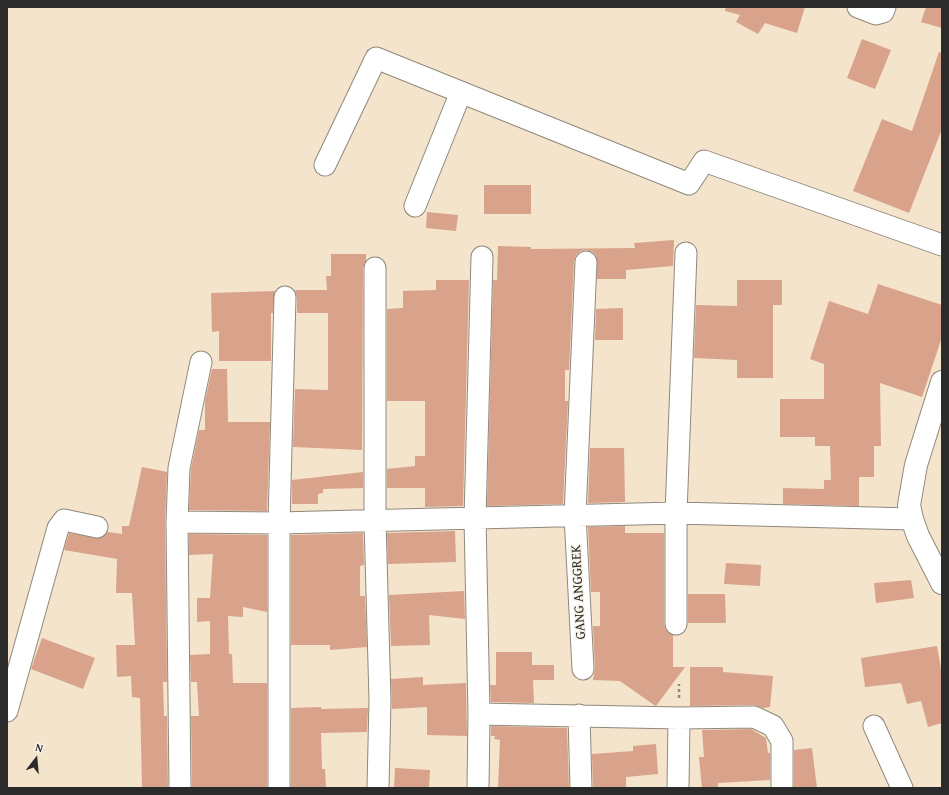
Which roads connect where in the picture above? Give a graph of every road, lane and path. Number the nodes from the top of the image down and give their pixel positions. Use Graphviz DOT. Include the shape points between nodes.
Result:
graph roads {
  1 [pos="858,7"];
  2 [pos="885,7"];
  3 [pos="461,92"];
  4 [pos="325,165"];
  5 [pos="415,206"];
  6 [pos="942,245"];
  7 [pos="686,253"];
  8 [pos="482,257"];
  9 [pos="586,262"];
  10 [pos="375,268"];
  11 [pos="285,297"];
  12 [pos="201,362"];
  13 [pos="942,382"];
  14 [pos="676,513"];
  15 [pos="575,515"];
  16 [pos="475,518"];
  17 [pos="912,519"];
  18 [pos="375,521"];
  19 [pos="177,522"];
  20 [pos="279,523"];
  21 [pos="97,527"];
  22 [pos="942,583"];
  23 [pos="676,624"];
  24 [pos="583,669"];
  25 [pos="7,711"];
  26 [pos="479,714"];
  27 [pos="580,715"];
  28 [pos="679,718"];
  29 [pos="874,726"];
  30 [pos="180,788"];
  31 [pos="279,788"];
  32 [pos="378,788"];
  33 [pos="478,788"];
  34 [pos="581,788"];
  35 [pos="678,788"];
  36 [pos="782,788"];
  37 [pos="902,788"];
  1 -- 2 [label="street" via="876,14 882,12"];
  3 -- 4 [label="street" via="376,58"];
  3 -- 5 [label="street"];
  3 -- 6 [label="street" via="689,184 704,161"];
  7 -- 14 [label="street"];
  8 -- 16 [label="street"];
  9 -- 15 [label="street, GANG ANGGREK"];
  10 -- 18 [label="street"];
  11 -- 20 [label="street"];
  12 -- 19 [label="street" via="179,468"];
  13 -- 17 [label="highway" via="916,465 909,505"];
  14 -- 15 [label="street"];
  14 -- 17 [label="street"];
  14 -- 23 [label="street"];
  15 -- 16 [label="street"];
  15 -- 24 [label="street, GANG ANGGREK"];
  16 -- 18 [label="street"];
  16 -- 26 [label="street"];
  17 -- 22 [label="highway"];
  18 -- 20 [label="street"];
  18 -- 32 [label="street" via="380,700"];
  19 -- 20 [label="street"];
  19 -- 30 [label="street"];
  20 -- 31 [label="street"];
  21 -- 25 [label="street" via="64,520 58,528"];
  26 -- 27 [label="street"];
  26 -- 33 [label="street"];
  27 -- 28 [label="street"];
  27 -- 34 [label="street"];
  28 -- 35 [label="street"];
  28 -- 36 [label="street" via="754,717 773,726 782,741"];
  29 -- 37 [label="street"];
}
